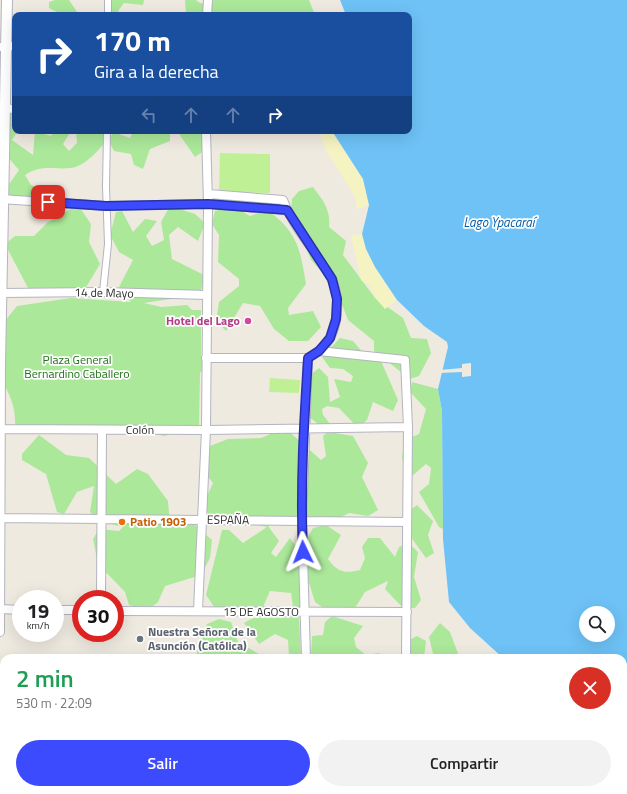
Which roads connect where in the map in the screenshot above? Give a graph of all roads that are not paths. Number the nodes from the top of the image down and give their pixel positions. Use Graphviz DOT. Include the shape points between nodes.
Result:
graph roads {
  1 [pos="7,0"];
  2 [pos="108,0"];
  3 [pos="208,0"];
  4 [pos="108,12"];
  5 [pos="207,12"];
  6 [pos="7,47"];
  7 [pos="7,108"];
  8 [pos="107,134"];
  9 [pos="206,134"];
  10 [pos="208,194"];
  11 [pos="2,199"];
  12 [pos="208,204"];
  13 [pos="106,206"];
  14 [pos="287,210"];
  15 [pos="103,292"];
  16 [pos="1,293"];
  17 [pos="207,295"];
  18 [pos="319,351"];
  19 [pos="206,358"];
  20 [pos="308,358"];
  21 [pos="0,360"];
  22 [pos="408,427"];
  23 [pos="0,429"];
  24 [pos="304,429"];
  25 [pos="102,430"];
  26 [pos="206,430"];
  27 [pos="0,518"];
  28 [pos="102,519"];
  29 [pos="201,520"];
  30 [pos="302,521"];
  31 [pos="407,522"];
  32 [pos="101,590"];
  33 [pos="0,609"];
  34 [pos="12,610"];
  35 [pos="124,610"];
  36 [pos="198,611"];
  37 [pos="306,612"];
  38 [pos="407,612"];
  39 [pos="0,632"];
  40 [pos="306,654"];
  41 [pos="406,654"];
  1 -- 6 [label="street"];
  2 -- 4 [label="street"];
  3 -- 5 [label="street"];
  6 -- 7 [label="street"];
  7 -- 11 [label="street"];
  8 -- 13 [label="street"];
  9 -- 10 [label="street"];
  10 -- 12 [label="street"];
  10 -- 14 [label="street" via="283,200"];
  11 -- 13 [label="street"];
  11 -- 16 [label="street"];
  12 -- 13 [label="street"];
  12 -- 14 [label="street"];
  12 -- 17 [label="street"];
  13 -- 15 [label="street" via="108,244"];
  14 -- 18 [label="street" via="332,279 337,299 336,319 330,338"];
  15 -- 16 [label="street, 14 de Mayo"];
  15 -- 17 [label="street, 14 de Mayo"];
  16 -- 21 [label="street"];
  17 -- 19 [label="street"];
  18 -- 20 [label="street"];
  18 -- 22 [label="street" via="406,360"];
  19 -- 20 [label="street"];
  19 -- 26 [label="street"];
  20 -- 24 [label="street"];
  21 -- 23 [label="street"];
  22 -- 24 [label="street, Colón"];
  22 -- 31 [label="street"];
  23 -- 25 [label="street, Colón"];
  23 -- 27 [label="street"];
  24 -- 26 [label="street, Colón"];
  24 -- 30 [label="street"];
  25 -- 26 [label="street, Colón"];
  25 -- 28 [label="street"];
  26 -- 29 [label="street"];
  27 -- 28 [label="street, ESPAÑA"];
  27 -- 33 [label="street"];
  28 -- 29 [label="street, ESPAÑA"];
  28 -- 32 [label="street"];
  29 -- 30 [label="street, ESPAÑA"];
  29 -- 36 [label="street"];
  30 -- 31 [label="street, ESPAÑA"];
  30 -- 37 [label="street"];
  31 -- 38 [label="street"];
  33 -- 34 [label="street"];
  33 -- 39 [label="street"];
  35 -- 36 [label="street, 15 DE AGOSTO"];
  36 -- 37 [label="street, 15 DE AGOSTO"];
  37 -- 38 [label="street, 15 DE AGOSTO"];
  37 -- 40 [label="street"];
  38 -- 41 [label="street"];
}
